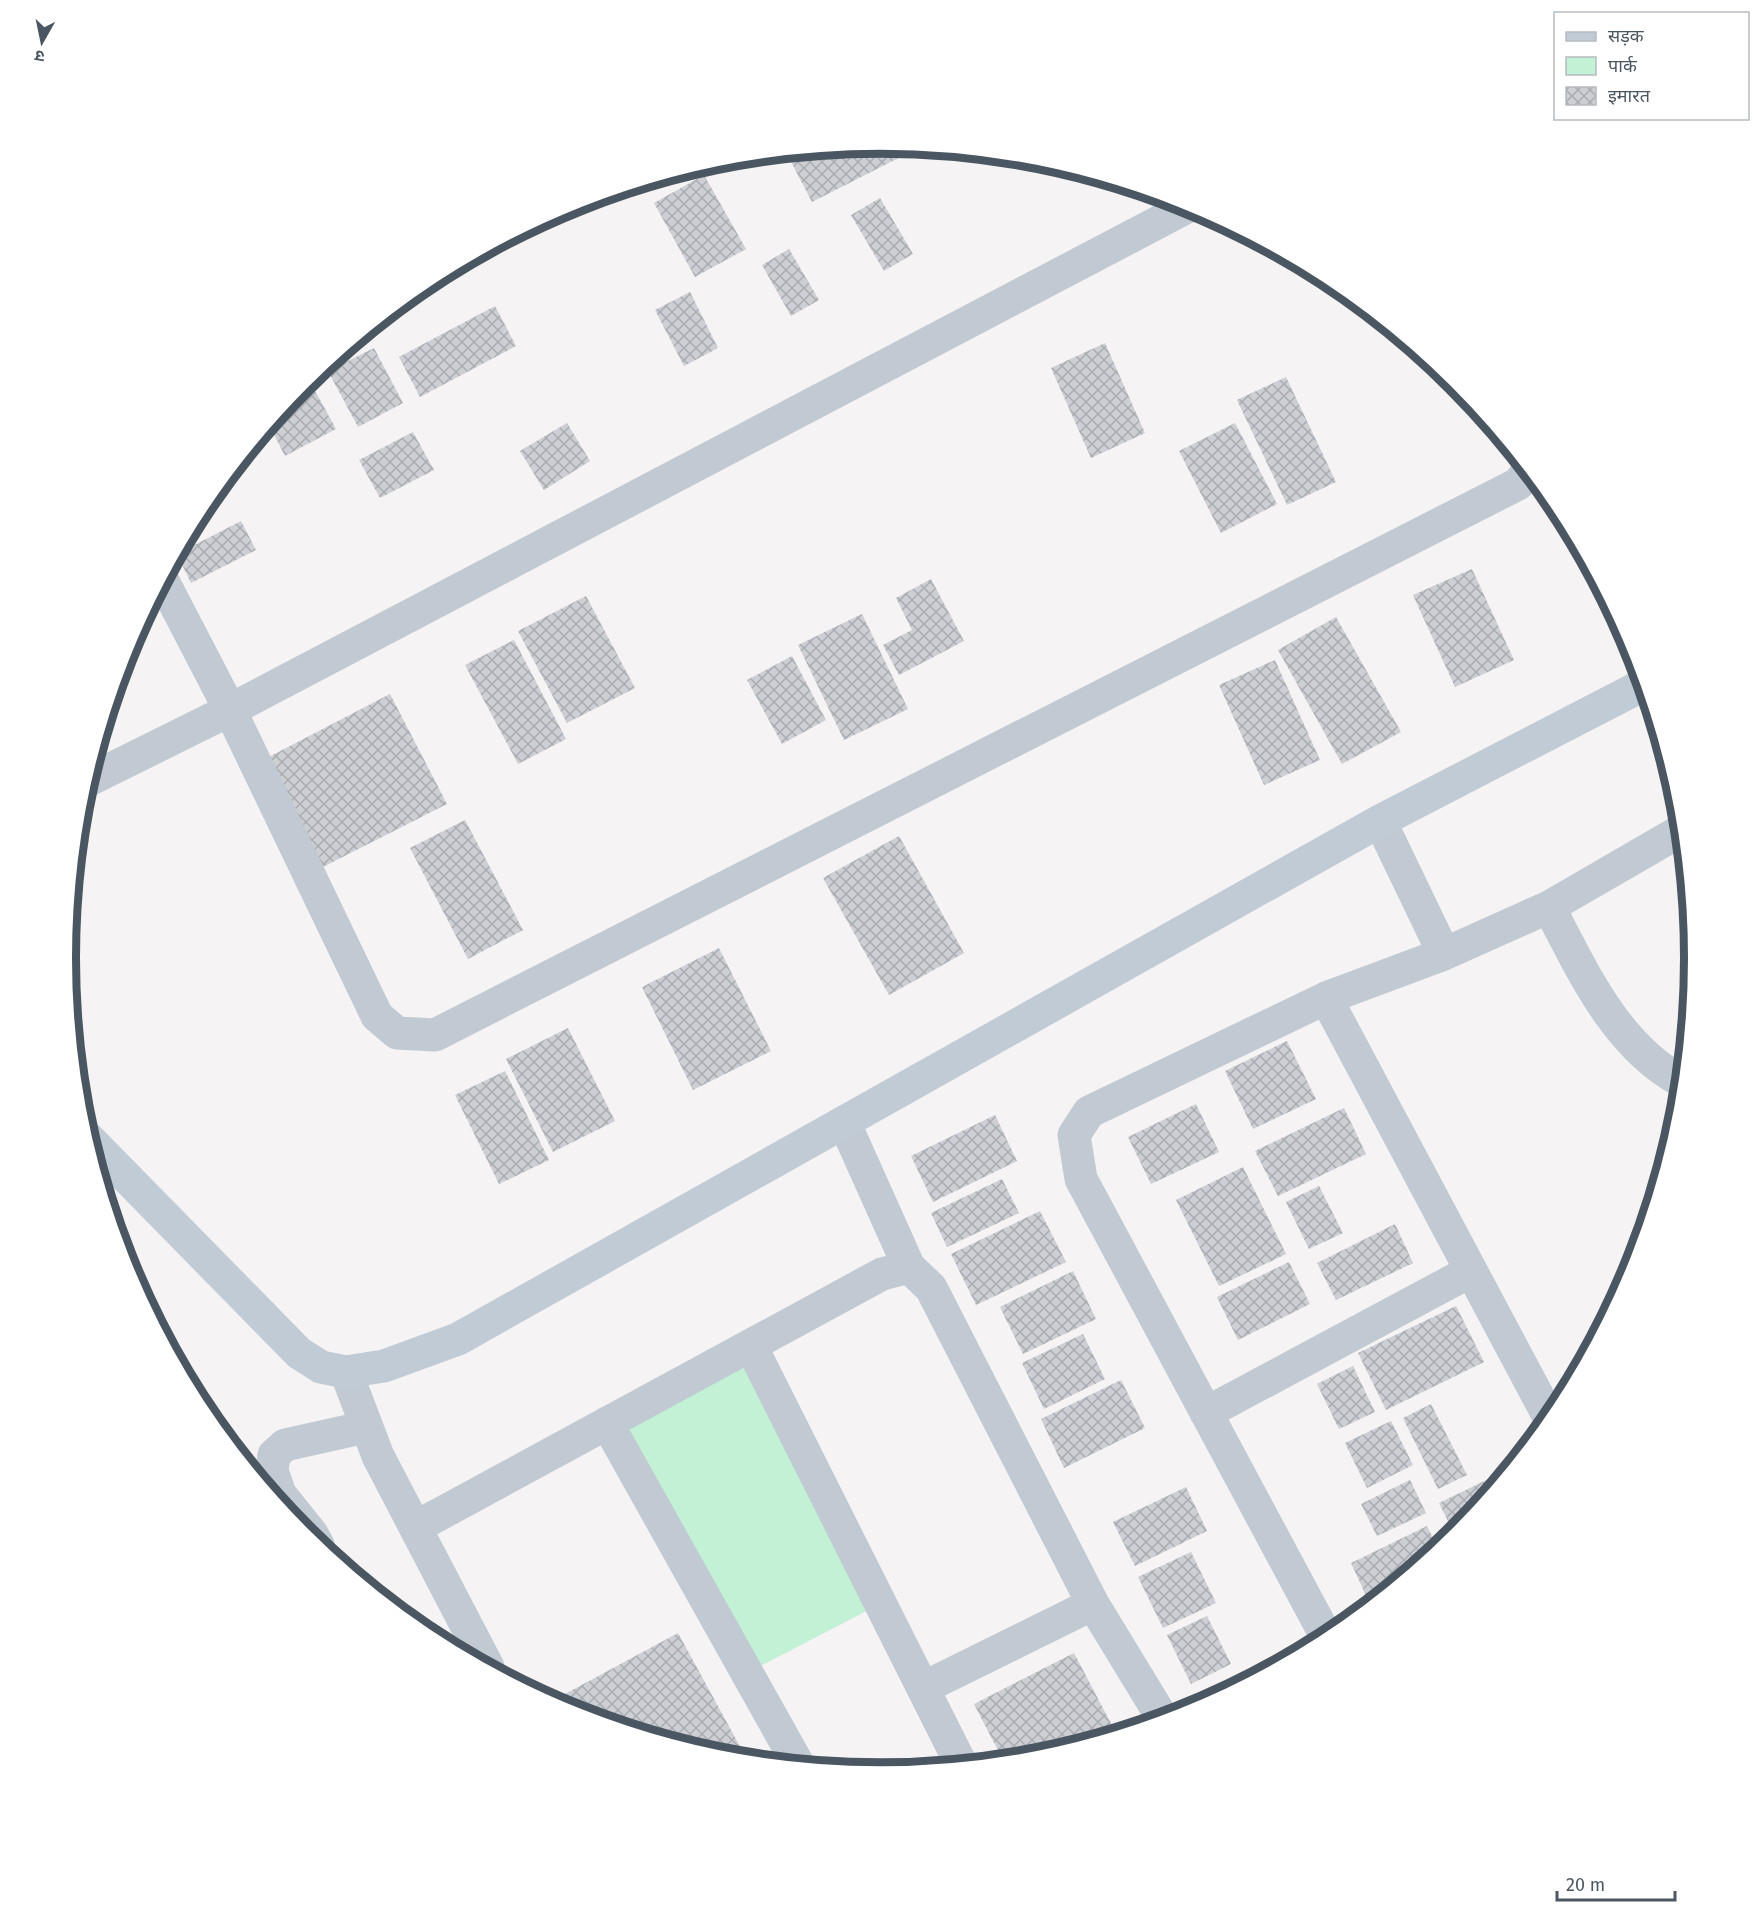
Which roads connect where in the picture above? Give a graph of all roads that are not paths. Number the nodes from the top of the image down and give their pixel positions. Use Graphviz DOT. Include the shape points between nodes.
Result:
graph roads {
  1 [pos="1179,211"];
  2 [pos="1524,476"];
  3 [pos="167,587"];
  4 [pos="1638,688"];
  5 [pos="230,710"];
  6 [pos="98,776"];
  7 [pos="1380,820"];
  8 [pos="1675,834"];
  9 [pos="1549,907"];
  10 [pos="1444,954"];
  11 [pos="1326,998"];
  12 [pos="1675,1077"];
  13 [pos="844,1122"];
  14 [pos="100,1151"];
  15 [pos="909,1267"];
  16 [pos="1471,1271"];
  17 [pos="751,1346"];
  18 [pos="346,1372"];
  19 [pos="1545,1410"];
  20 [pos="1206,1413"];
  21 [pos="607,1423"];
  22 [pos="366,1427"];
  23 [pos="279,1491"];
  24 [pos="416,1527"];
  25 [pos="1093,1604"];
  26 [pos="1322,1629"];
  27 [pos="483,1656"];
  28 [pos="923,1688"];
  29 [pos="1158,1711"];
  30 [pos="788,1756"];
  31 [pos="958,1758"];
  1 -- 5 [label="street"];
  2 -- 5 [label="street" via="1518,484 435,1035 397,1033 377,1016"];
  3 -- 5 [label="street"];
  4 -- 7 [label="street"];
  5 -- 6 [label="street"];
  7 -- 10 [label="street"];
  7 -- 13 [label="street"];
  8 -- 9 [label="street"];
  9 -- 10 [label="street"];
  9 -- 12 [label="street" via="1582,971 1614,1020 1645,1055"];
  10 -- 11 [label="street"];
  11 -- 16 [label="street"];
  11 -- 20 [label="street" via="1089,1112 1074,1135 1081,1179"];
  13 -- 15 [label="street"];
  13 -- 18 [label="street" via="458,1339 384,1366"];
  14 -- 18 [label="street" via="299,1353 321,1367"];
  15 -- 17 [label="street" via="882,1274"];
  15 -- 25 [label="street" via="931,1288"];
  16 -- 19 [label="street"];
  16 -- 20 [label="street"];
  17 -- 21 [label="street"];
  17 -- 28 [label="street"];
  18 -- 22 [label="street"];
  20 -- 26 [label="street"];
  21 -- 24 [label="street"];
  21 -- 30 [label="street"];
  22 -- 23 [label="street" via="285,1445 274,1455 272,1471"];
  22 -- 24 [label="street"];
  24 -- 27 [label="street"];
  25 -- 28 [label="street"];
  25 -- 29 [label="street"];
  28 -- 31 [label="street"];
}
